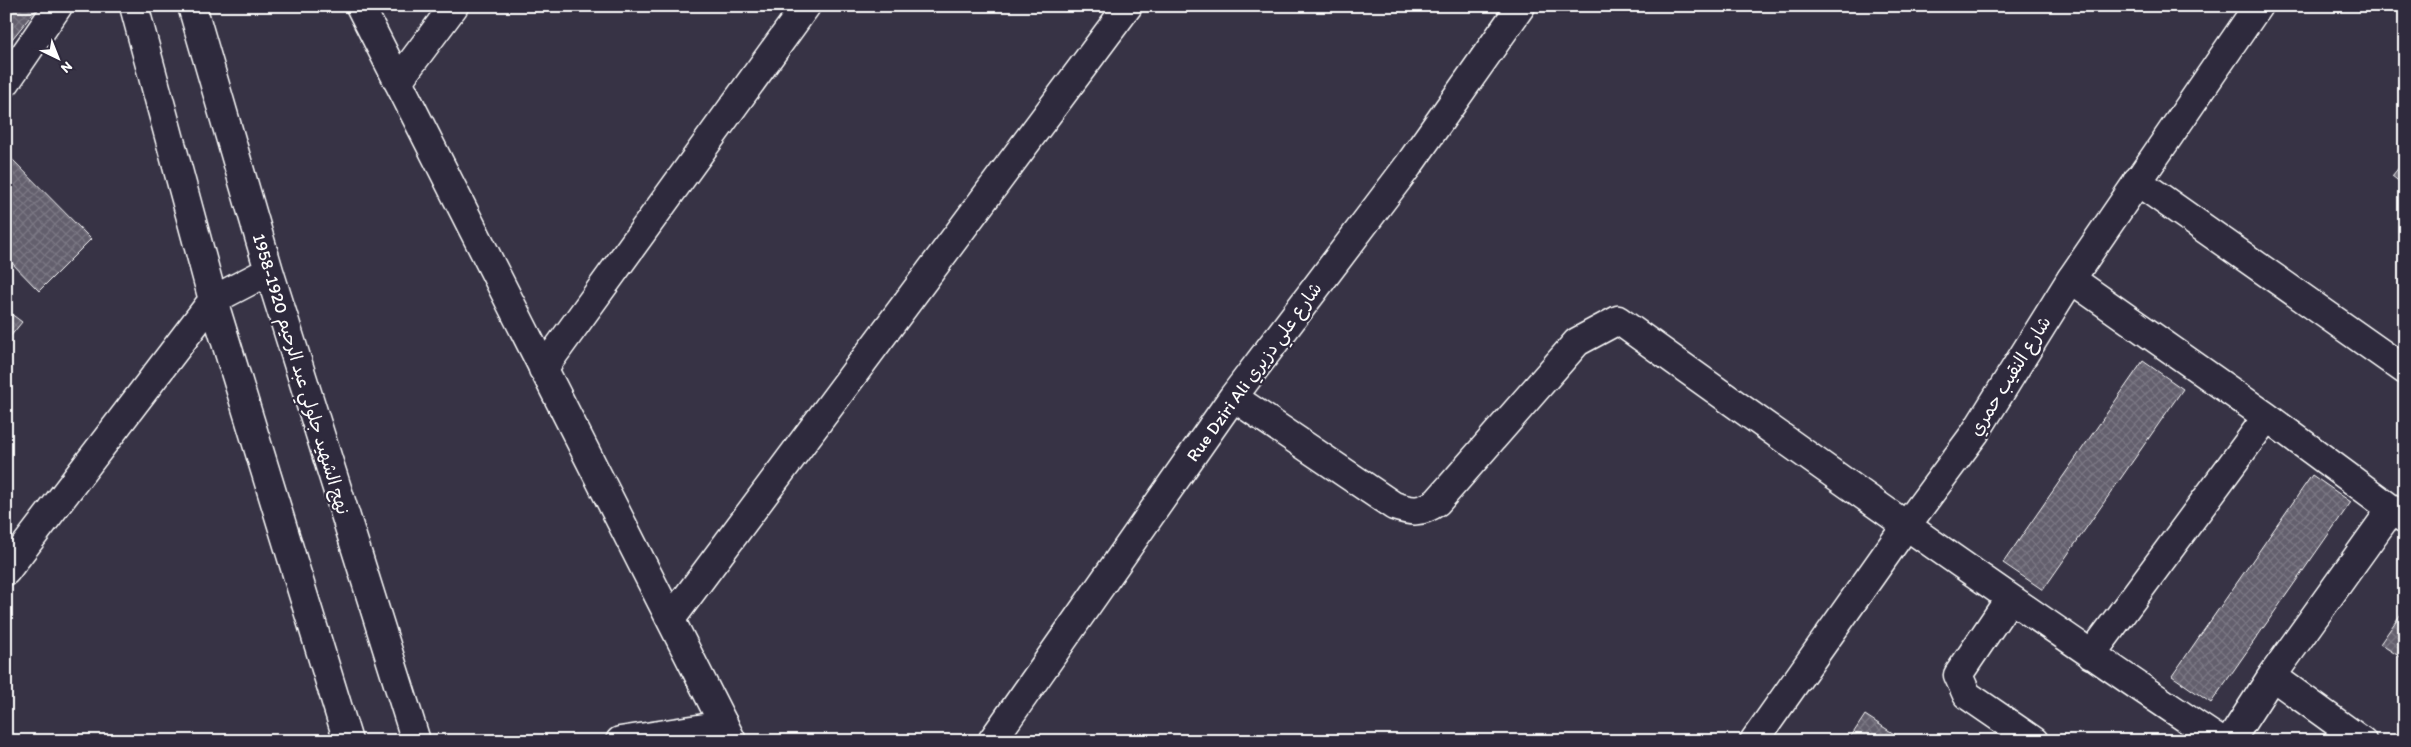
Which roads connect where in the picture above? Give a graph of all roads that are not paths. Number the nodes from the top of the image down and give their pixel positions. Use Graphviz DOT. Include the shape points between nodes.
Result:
graph roads {
  1 [pos="58,6"];
  2 [pos="134,6"];
  3 [pos="192,6"];
  4 [pos="360,6"];
  5 [pos="454,6"];
  6 [pos="806,6"];
  7 [pos="1128,6"];
  8 [pos="1521,6"];
  9 [pos="2258,6"];
  10 [pos="398,80"];
  11 [pos="6,82"];
  12 [pos="2136,181"];
  13 [pos="269,271"];
  14 [pos="2071,279"];
  15 [pos="213,300"];
  16 [pos="543,369"];
  17 [pos="2405,370"];
  18 [pos="1233,397"];
  19 [pos="2268,417"];
  20 [pos="2398,514"];
  21 [pos="1906,526"];
  22 [pos="6,571"];
  23 [pos="2010,598"];
  24 [pos="671,619"];
  25 [pos="2091,655"];
  26 [pos="2272,676"];
  27 [pos="728,733"];
  28 [pos="348,741"];
  29 [pos="416,741"];
  30 [pos="620,741"];
  31 [pos="992,741"];
  32 [pos="1754,741"];
  33 [pos="2034,741"];
  34 [pos="2220,741"];
  35 [pos="2230,741"];
  36 [pos="2362,741"];
  1 -- 11 [label="street"];
  2 -- 15 [label="street"];
  3 -- 13 [label="street, نهج الشهيد جلولي عبد الرحيم 1920-1958"];
  4 -- 10 [label="street"];
  5 -- 10 [label="street"];
  6 -- 16 [label="street"];
  7 -- 24 [label="street"];
  8 -- 18 [label="street, Rue Dziri Ali شارع علي دزيري" via="1408,166"];
  9 -- 12 [label="street, شارع النقيب حمري"];
  10 -- 16 [label="street"];
  12 -- 14 [label="street, شارع النقيب حمري"];
  12 -- 17 [label="street"];
  13 -- 15 [label="street"];
  13 -- 29 [label="street, نهج الشهيد جلولي عبد الرحيم 1920-1958"];
  14 -- 19 [label="street"];
  14 -- 21 [label="street, شارع النقيب حمري" via="1975,434"];
  15 -- 22 [label="street"];
  15 -- 28 [label="street"];
  16 -- 24 [label="street"];
  18 -- 21 [label="street" via="1394,506 1410,512 1425,510 1436,502 1577,342 1618,320"];
  18 -- 31 [label="street, Rue Dziri Ali شارع علي دزيري"];
  19 -- 20 [label="street"];
  19 -- 25 [label="street"];
  20 -- 26 [label="street"];
  21 -- 23 [label="street"];
  21 -- 32 [label="street, شارع النقيب حمري"];
  23 -- 25 [label="street"];
  23 -- 33 [label="street" via="1958,675 1967,695"];
  24 -- 27 [label="street"];
  25 -- 34 [label="street"];
  26 -- 35 [label="street"];
  26 -- 36 [label="street"];
  27 -- 30 [label="street"];
}
